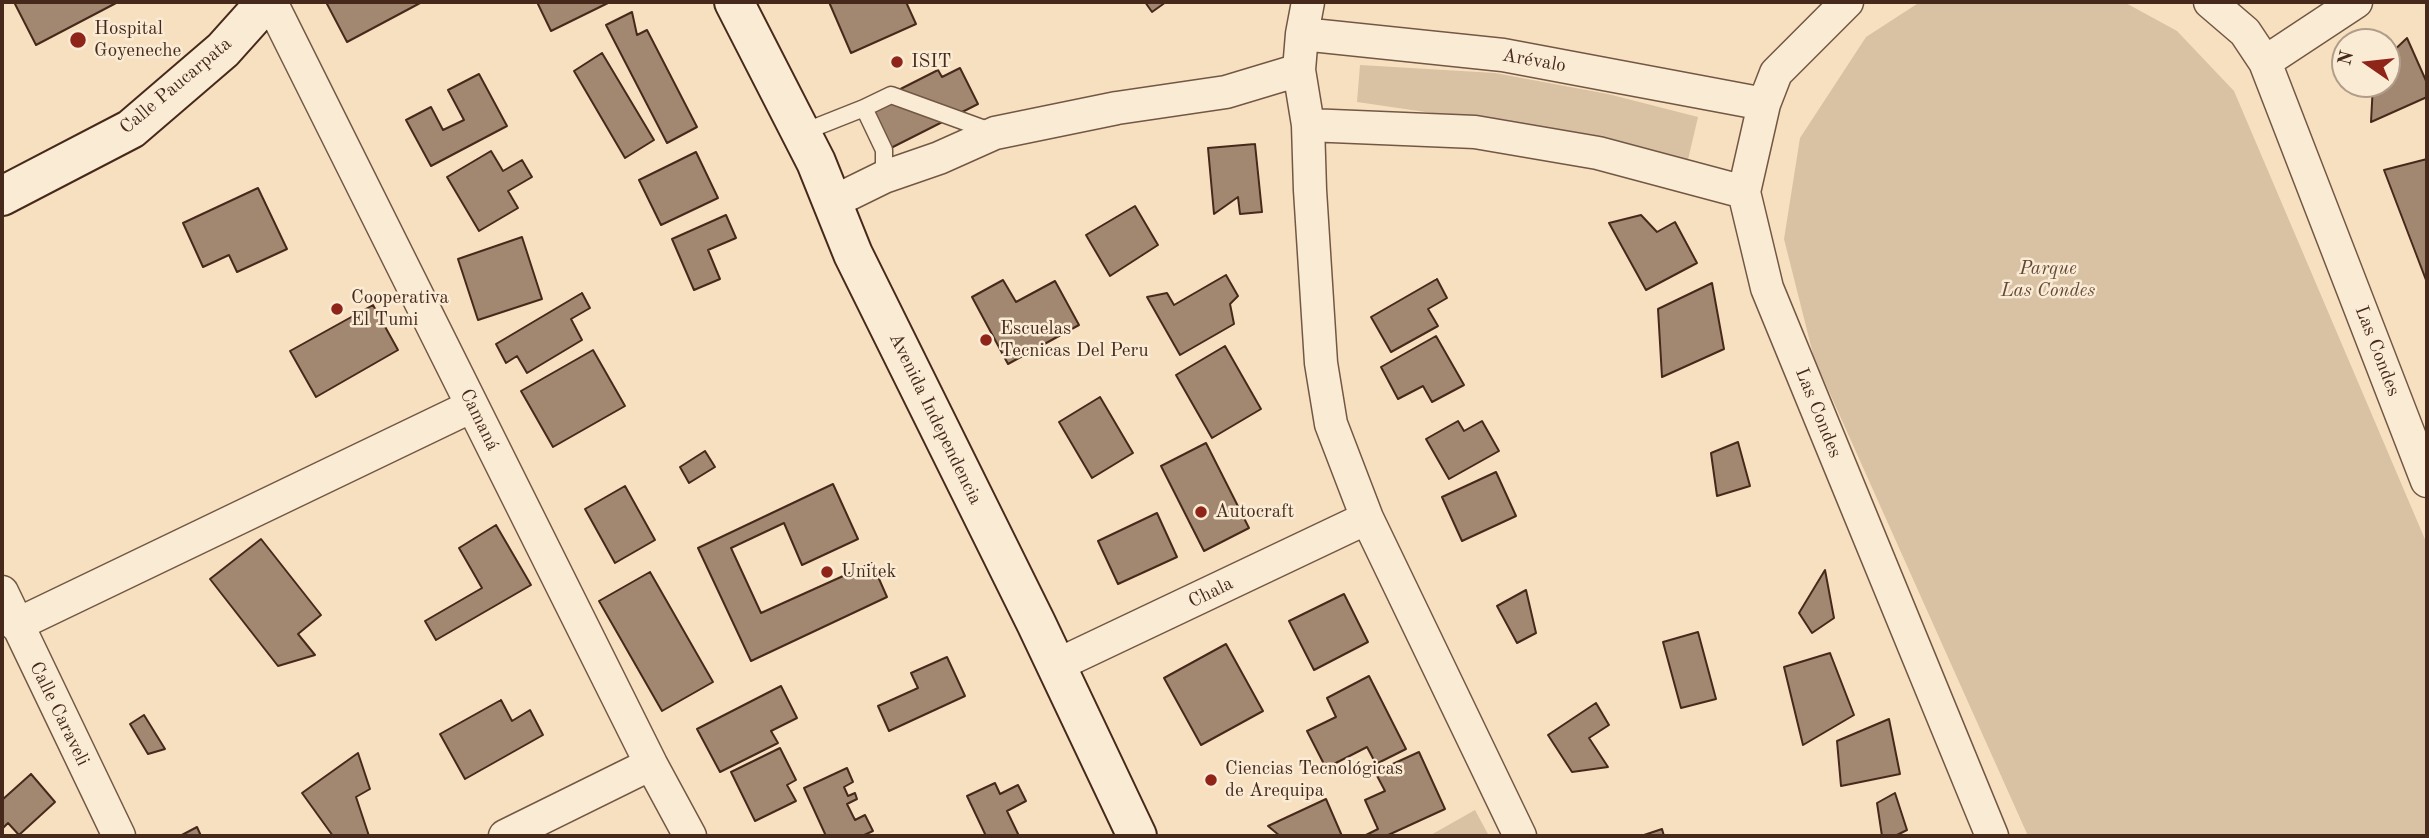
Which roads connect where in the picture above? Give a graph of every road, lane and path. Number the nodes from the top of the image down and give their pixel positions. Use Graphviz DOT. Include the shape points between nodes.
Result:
graph roads {
  1 [pos="266,2"];
  2 [pos="271,2"];
  3 [pos="734,2"];
  4 [pos="1308,2"];
  5 [pos="1847,2"];
  6 [pos="2210,2"];
  7 [pos="2356,2"];
  8 [pos="1302,34"];
  9 [pos="2265,62"];
  10 [pos="1299,71"];
  11 [pos="1764,104"];
  12 [pos="864,108"];
  13 [pos="1308,125"];
  14 [pos="801,133"];
  15 [pos="995,133"];
  16 [pos="884,177"];
  17 [pos="1744,192"];
  18 [pos="2,196"];
  19 [pos="833,202"];
  20 [pos="472,406"];
  21 [pos="2427,481"];
  22 [pos="1367,518"];
  23 [pos="2,592"];
  24 [pos="16,625"];
  25 [pos="1055,666"];
  26 [pos="651,764"];
  27 [pos="119,836"];
  28 [pos="505,836"];
  29 [pos="690,836"];
  30 [pos="1138,836"];
  31 [pos="1521,836"];
  32 [pos="1992,836"];
  1 -- 18 [label="main road, Calle Paucarpata" via="223,50 131,129"];
  2 -- 20 [label="street, Camaná"];
  3 -- 14 [label="main road, Avenida Independencia"];
  4 -- 8 [label="street"];
  5 -- 11 [label="street, Las Condes" via="1776,73"];
  6 -- 9 [label="street, Las Condes" via="2245,32"];
  7 -- 9 [label="street"];
  8 -- 10 [label="street"];
  8 -- 11 [label="street, Arévalo" via="1503,55"];
  9 -- 21 [label="street, Las Condes"];
  10 -- 13 [label="street"];
  10 -- 15 [label="street" via="1226,92"];
  11 -- 17 [label="street, Las Condes"];
  12 -- 14 [label="lane"];
  12 -- 15 [label="lane" via="891,95"];
  12 -- 16 [label="lane" via="884,150"];
  13 -- 17 [label="street" via="1475,132 1598,153"];
  13 -- 22 [label="street" via="1321,363 1331,424"];
  14 -- 19 [label="main road, Avenida Independencia"];
  15 -- 16 [label="street"];
  16 -- 19 [label="street"];
  17 -- 32 [label="street, Las Condes" via="1766,288"];
  19 -- 25 [label="main road, Avenida Independencia" via="853,254"];
  20 -- 24 [label="street"];
  20 -- 26 [label="street, Camaná"];
  22 -- 25 [label="street, Chala"];
  22 -- 31 [label="street"];
  23 -- 24 [label="street, Calle Caraveli"];
  24 -- 27 [label="street, Calle Caraveli"];
  25 -- 30 [label="main road, Avenida Independencia"];
  26 -- 28 [label="street"];
  26 -- 29 [label="street, Camaná"];
}
